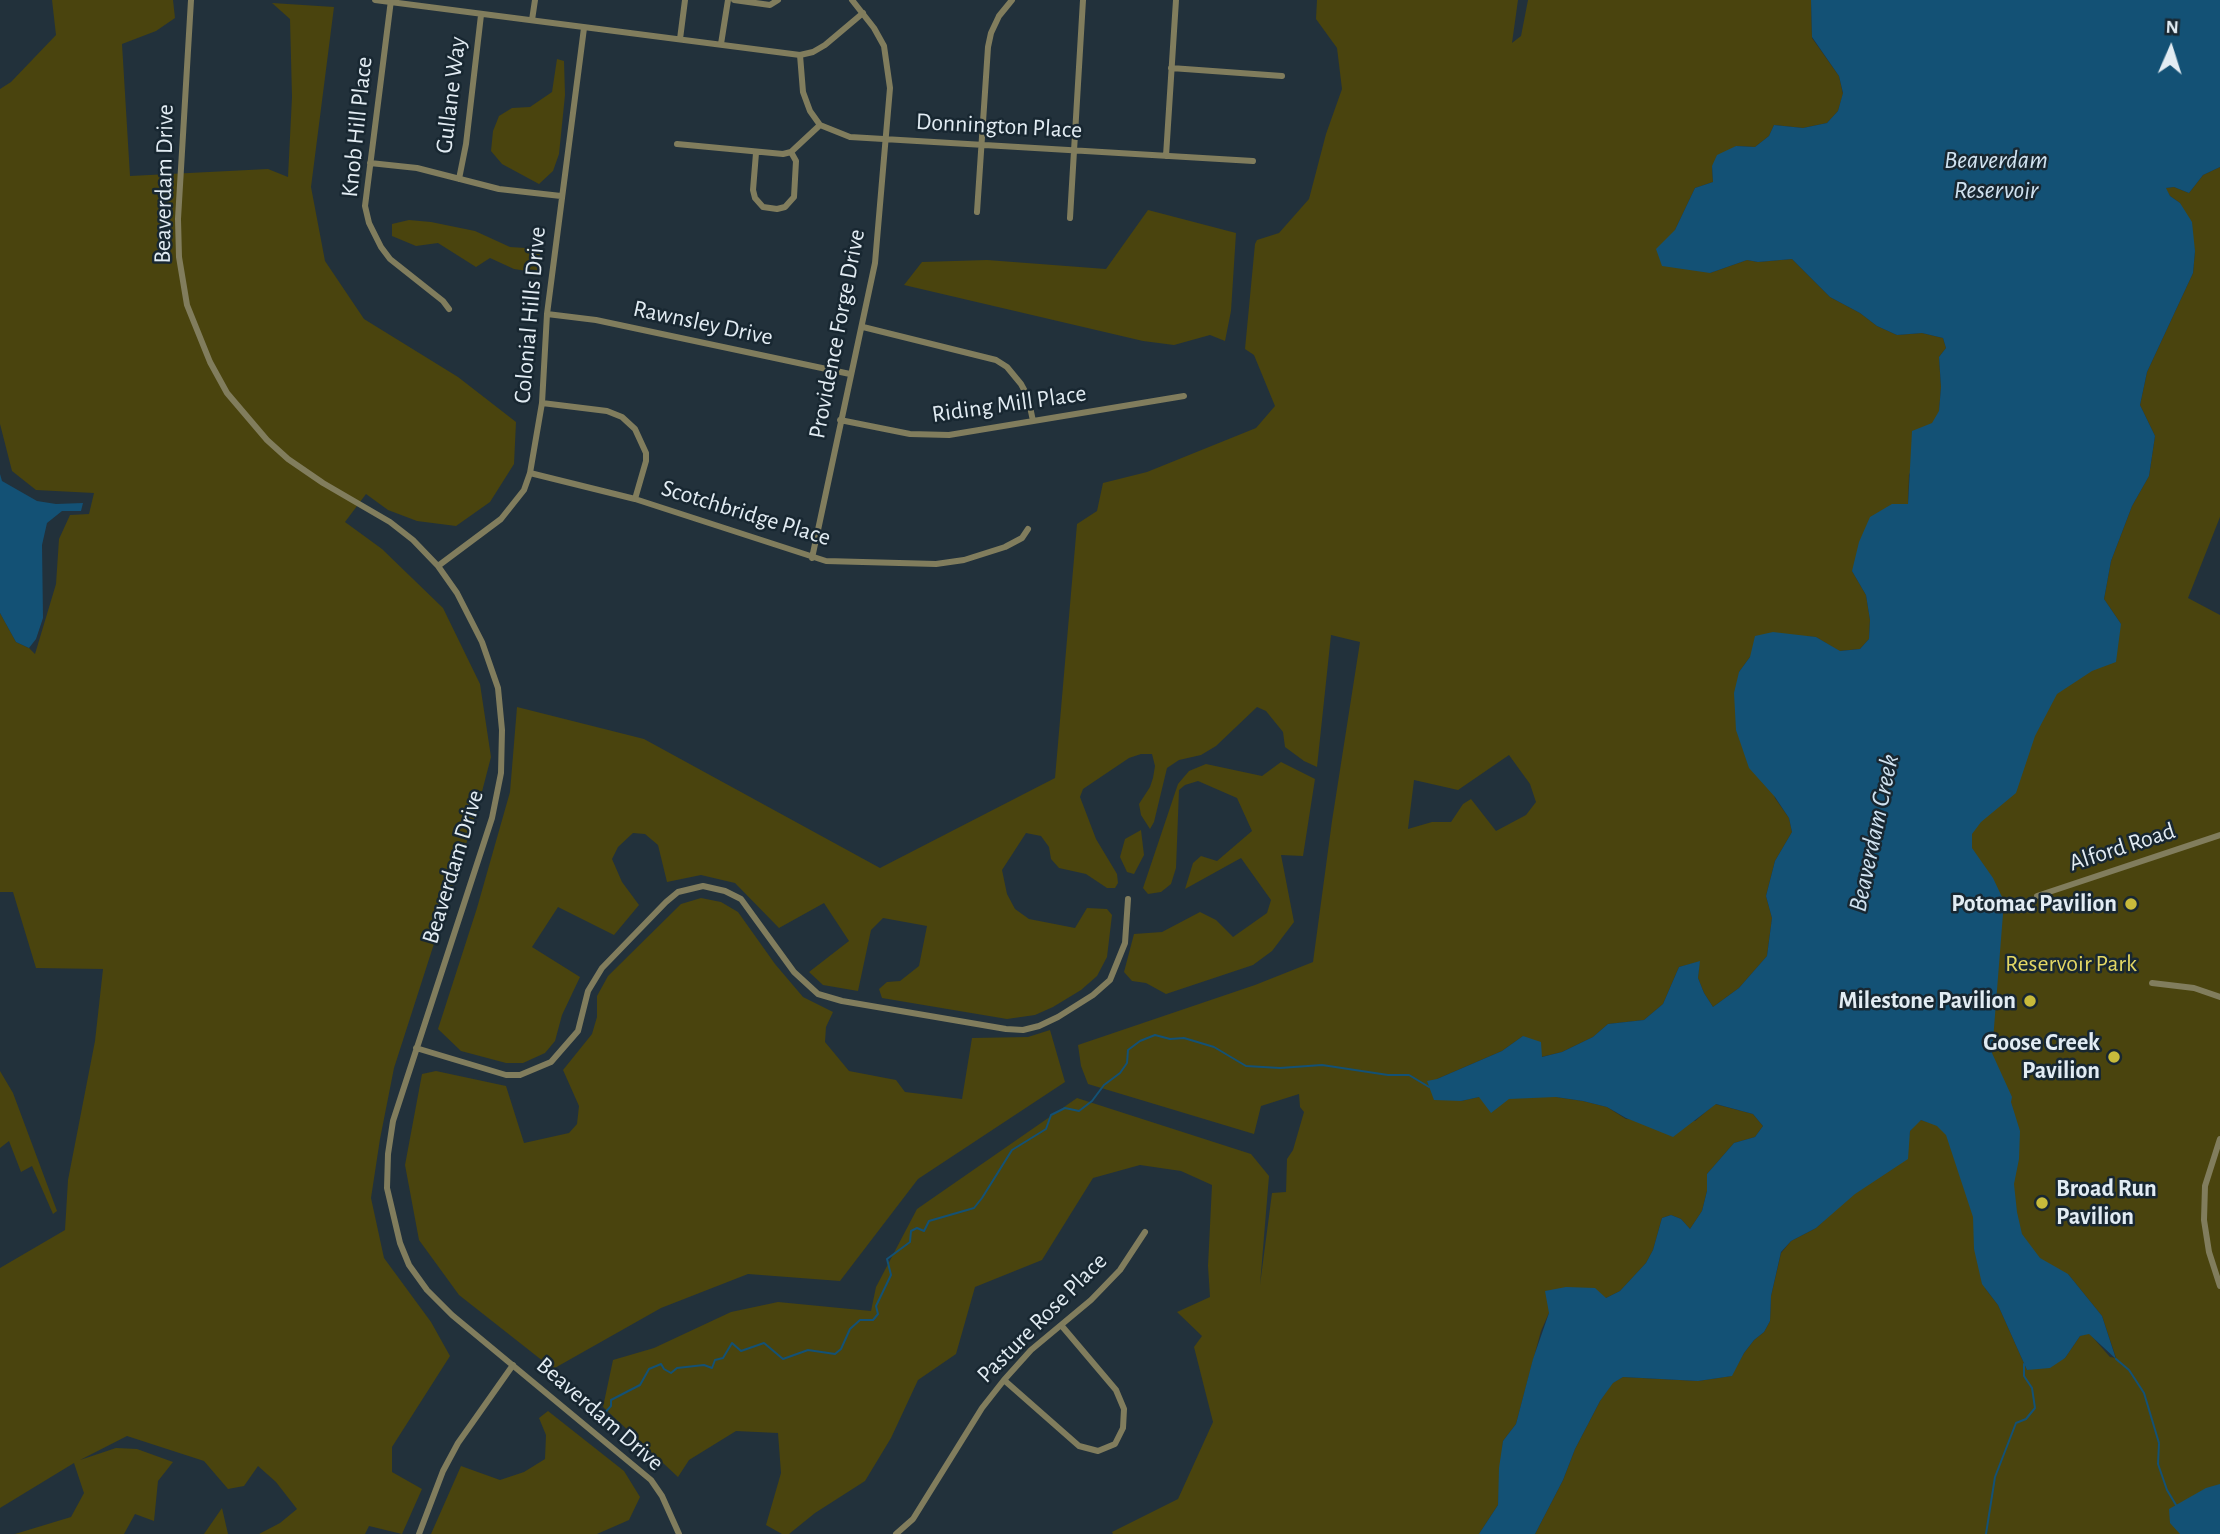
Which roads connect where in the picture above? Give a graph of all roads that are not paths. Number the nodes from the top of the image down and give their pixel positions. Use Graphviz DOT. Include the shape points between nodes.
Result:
graph roads {
  1 [pos="191,0"];
  2 [pos="375,0"];
  3 [pos="535,0"];
  4 [pos="685,0"];
  5 [pos="728,0"];
  6 [pos="734,0"];
  7 [pos="778,0"];
  8 [pos="852,0"];
  9 [pos="1012,0"];
  10 [pos="1083,0"];
  11 [pos="1176,0"];
  12 [pos="391,1"];
  13 [pos="863,13"];
  14 [pos="481,15"];
  15 [pos="532,20"];
  16 [pos="584,28"];
  17 [pos="680,39"];
  18 [pos="721,44"];
  19 [pos="800,55"];
  20 [pos="1171,68"];
  21 [pos="1282,76"];
  22 [pos="820,125"];
  23 [pos="885,139"];
  24 [pos="677,144"];
  25 [pos="983,145"];
  26 [pos="1074,150"];
  27 [pos="791,152"];
  28 [pos="756,153"];
  29 [pos="1166,156"];
  30 [pos="1253,161"];
  31 [pos="370,163"];
  32 [pos="459,179"];
  33 [pos="561,196"];
  34 [pos="977,212"];
  35 [pos="1070,218"];
  36 [pos="449,309"];
  37 [pos="547,314"];
  38 [pos="863,327"];
  39 [pos="850,374"];
  40 [pos="1184,396"];
  41 [pos="542,404"];
  42 [pos="840,420"];
  43 [pos="1033,421"];
  44 [pos="530,473"];
  45 [pos="635,499"];
  46 [pos="1028,529"];
  47 [pos="812,558"];
  48 [pos="438,566"];
  49 [pos="2220,835"];
  50 [pos="2037,896"];
  51 [pos="1128,898"];
  52 [pos="2152,984"];
  53 [pos="2220,997"];
  54 [pos="416,1048"];
  55 [pos="2220,1139"];
  56 [pos="1145,1233"];
  57 [pos="2220,1286"];
  58 [pos="1061,1325"];
  59 [pos="513,1365"];
  60 [pos="1004,1380"];
  61 [pos="419,1534"];
  62 [pos="679,1534"];
  63 [pos="896,1534"];
  1 -- 48 [label="street, Beaverdam Drive" via="179,257 187,305 202,344 228,393 267,440 323,483 390,522"];
  2 -- 12 [label="street"];
  3 -- 15 [label="street"];
  4 -- 17 [label="street"];
  5 -- 18 [label="street"];
  6 -- 7 [label="street" via="770,5"];
  8 -- 13 [label="street, Providence Forge Drive"];
  9 -- 25 [label="street" via="999,16 988,47"];
  10 -- 26 [label="street"];
  11 -- 20 [label="street"];
  12 -- 14 [label="street"];
  12 -- 31 [label="street, Knob Hill Place"];
  13 -- 19 [label="street" via="825,45"];
  13 -- 23 [label="street, Providence Forge Drive" via="884,46 888,65"];
  14 -- 15 [label="street"];
  14 -- 32 [label="street, Gullane Way"];
  15 -- 16 [label="street"];
  16 -- 17 [label="street"];
  16 -- 33 [label="street, Colonial Hills Drive"];
  17 -- 18 [label="street"];
  18 -- 19 [label="street"];
  19 -- 22 [label="street" via="803,92"];
  20 -- 21 [label="street"];
  20 -- 29 [label="street"];
  22 -- 23 [label="street, Donnington Place" via="850,138"];
  22 -- 27 [label="street"];
  23 -- 25 [label="street, Donnington Place"];
  23 -- 38 [label="street, Providence Forge Drive" via="879,238"];
  24 -- 28 [label="street"];
  25 -- 26 [label="street, Donnington Place"];
  25 -- 34 [label="street"];
  26 -- 29 [label="street, Donnington Place"];
  26 -- 35 [label="street"];
  27 -- 28 [label="street"];
  27 -- 28 [label="street" via="796,161 794,197 776,209 763,207 755,198"];
  29 -- 30 [label="street, Donnington Place"];
  31 -- 32 [label="street"];
  31 -- 36 [label="street, Knob Hill Place" via="365,206 381,247"];
  32 -- 33 [label="street"];
  33 -- 37 [label="street, Colonial Hills Drive"];
  37 -- 39 [label="street, Rawnsley Drive" via="596,320"];
  37 -- 41 [label="street, Colonial Hills Drive"];
  38 -- 39 [label="street, Providence Forge Drive"];
  38 -- 43 [label="street" via="996,360 1021,384"];
  39 -- 42 [label="street, Providence Forge Drive"];
  40 -- 43 [label="street, Riding Mill Place"];
  41 -- 44 [label="street, Colonial Hills Drive"];
  41 -- 45 [label="street" via="607,411 635,429 646,461"];
  42 -- 43 [label="street, Riding Mill Place" via="932,436"];
  42 -- 47 [label="street, Providence Forge Drive"];
  44 -- 45 [label="street, Scotchbridge Place"];
  44 -- 48 [label="street, Colonial Hills Drive" via="524,490 501,519"];
  45 -- 47 [label="street, Scotchbridge Place"];
  46 -- 47 [label="street, Scotchbridge Place" via="1005,547 936,564"];
  48 -- 54 [label="street, Beaverdam Drive" via="482,642 498,688 502,730 492,818"];
  49 -- 50 [label="street, Alford Road"];
  51 -- 54 [label="street" via="1125,943 1110,980 1058,1017 1023,1030 842,1002 818,994 794,972 741,899 703,886 678,892 601,968 588,991 578,1031 551,1062 506,1075"];
  52 -- 53 [label="street" via="2194,988"];
  54 -- 59 [label="street, Beaverdam Drive" via="388,1154 387,1188 400,1243 427,1290"];
  55 -- 57 [label="street" via="2205,1186 2204,1220"];
  56 -- 58 [label="street, Pasture Rose Place" via="1119,1270"];
  58 -- 60 [label="street, Pasture Rose Place"];
  58 -- 60 [label="street" via="1116,1390 1124,1409 1123,1428 1115,1444 1098,1451 1079,1446"];
  59 -- 61 [label="street" via="458,1443"];
  59 -- 62 [label="street, Beaverdam Drive" via="651,1480"];
  60 -- 63 [label="street, Pasture Rose Place" via="913,1520"];
}
